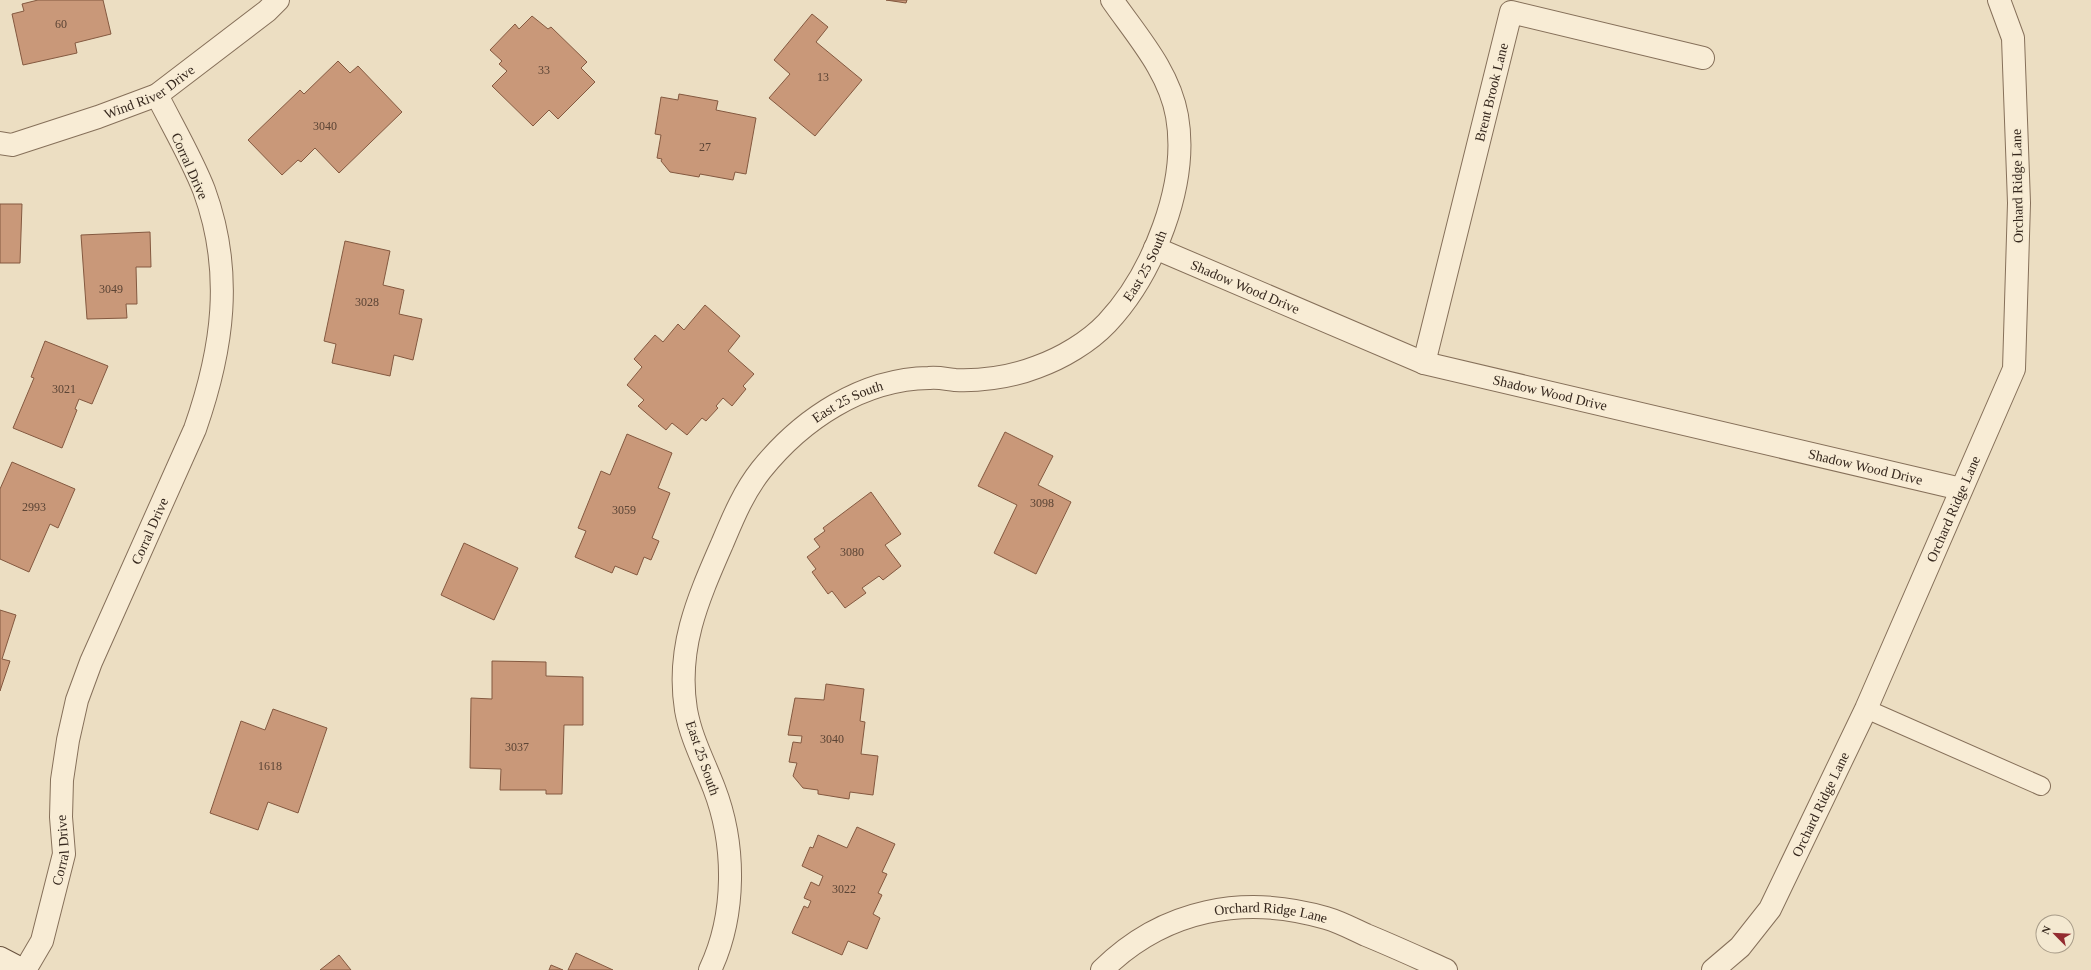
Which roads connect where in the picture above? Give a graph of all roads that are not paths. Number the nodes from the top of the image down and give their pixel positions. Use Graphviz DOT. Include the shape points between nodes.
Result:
graph roads {
  1 [pos="278,0"];
  2 [pos="1112,0"];
  3 [pos="1999,0"];
  4 [pos="1703,58"];
  5 [pos="157,95"];
  6 [pos="0,143"];
  7 [pos="1155,248"];
  8 [pos="1424,363"];
  9 [pos="1961,488"];
  10 [pos="1866,709"];
  11 [pos="2041,786"];
  12 [pos="0,958"];
  13 [pos="24,970"];
  14 [pos="710,970"];
  15 [pos="1102,970"];
  16 [pos="1446,970"];
  17 [pos="1713,970"];
  1 -- 5 [label="street, Wind River Drive"];
  2 -- 7 [label="street, East 25 South" via="1162,72 1177,116 1179,152 1176,177 1168,213"];
  3 -- 9 [label="street, Orchard Ridge Lane" via="2013,38 2019,203 2014,369"];
  4 -- 8 [label="street, Brent Brook Lane" via="1511,12"];
  5 -- 6 [label="street, Wind River Drive" via="12,145"];
  5 -- 13 [label="street, Corral Drive" via="204,190 212,218 221,275 222,314 217,352 208,390 194,429 91,662 77,700 62,780 64,854 42,941"];
  7 -- 8 [label="street, Shadow Wood Drive"];
  7 -- 14 [label="street, East 25 South" via="1125,300 1106,324 1085,342 1062,356 1011,375 984,379 907,379 854,395 826,411 778,450 742,498 698,598 689,625 685,653 686,708 692,735 715,790 724,822 729,855 730,889 725,923 717,956"];
  8 -- 9 [label="street, Shadow Wood Drive"];
  9 -- 10 [label="street, Orchard Ridge Lane"];
  10 -- 11 [label="lane"];
  10 -- 17 [label="street, Orchard Ridge Lane" via="1770,909 1740,947"];
  12 -- 13 [label="street"];
  15 -- 16 [label="street, Orchard Ridge Lane" via="1135,941 1185,917 1220,909 1270,907 1328,918"];
}
